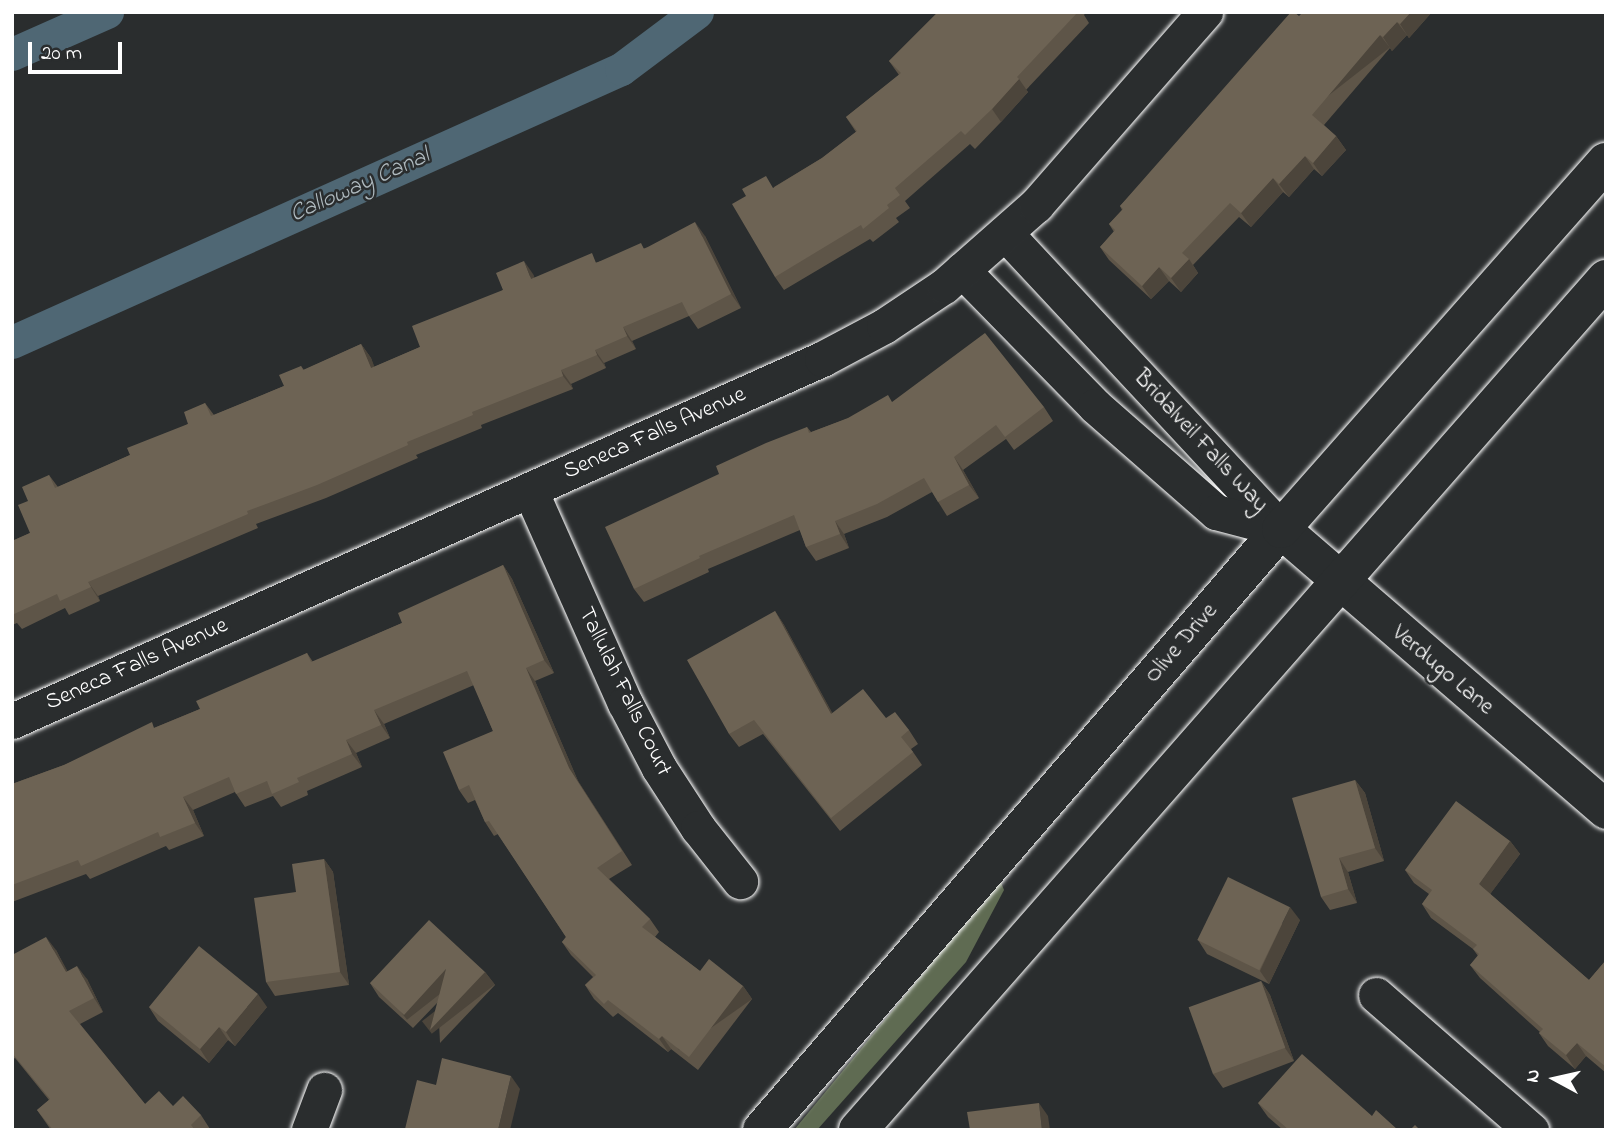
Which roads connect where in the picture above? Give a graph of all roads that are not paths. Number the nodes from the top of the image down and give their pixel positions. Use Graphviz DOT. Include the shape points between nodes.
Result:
graph roads {
  1 [pos="1205,12"];
  2 [pos="1606,162"];
  3 [pos="1005,233"];
  4 [pos="962,270"];
  5 [pos="1606,279"];
  6 [pos="530,490"];
  7 [pos="1281,529"];
  8 [pos="1338,582"];
  9 [pos="12,722"];
  10 [pos="1606,810"];
  11 [pos="740,881"];
  12 [pos="1376,995"];
  13 [pos="324,1090"];
  14 [pos="309,1130"];
  15 [pos="762,1130"];
  16 [pos="858,1130"];
  17 [pos="1531,1130"];
  1 -- 3 [label="street, Seneca Falls Avenue" via="1036,205"];
  2 -- 7 [label="main road, Olive Drive"];
  3 -- 4 [label="street, Seneca Falls Avenue"];
  3 -- 7 [label="street, Bridalveil Falls Way"];
  4 -- 6 [label="street, Seneca Falls Avenue" via="884,326 822,359"];
  4 -- 7 [label="street, Bridalveil Falls Way" via="1096,406 1216,512"];
  5 -- 8 [label="main road"];
  6 -- 9 [label="street, Seneca Falls Avenue"];
  6 -- 11 [label="street, Tallulah Falls Court" via="659,768"];
  7 -- 8 [label="main road, Verdugo Lane"];
  7 -- 15 [label="main road, Olive Drive"];
  8 -- 10 [label="main road, Verdugo Lane"];
  8 -- 16 [label="main road"];
  12 -- 17 [label="street"];
  13 -- 14 [label="street"];
}
